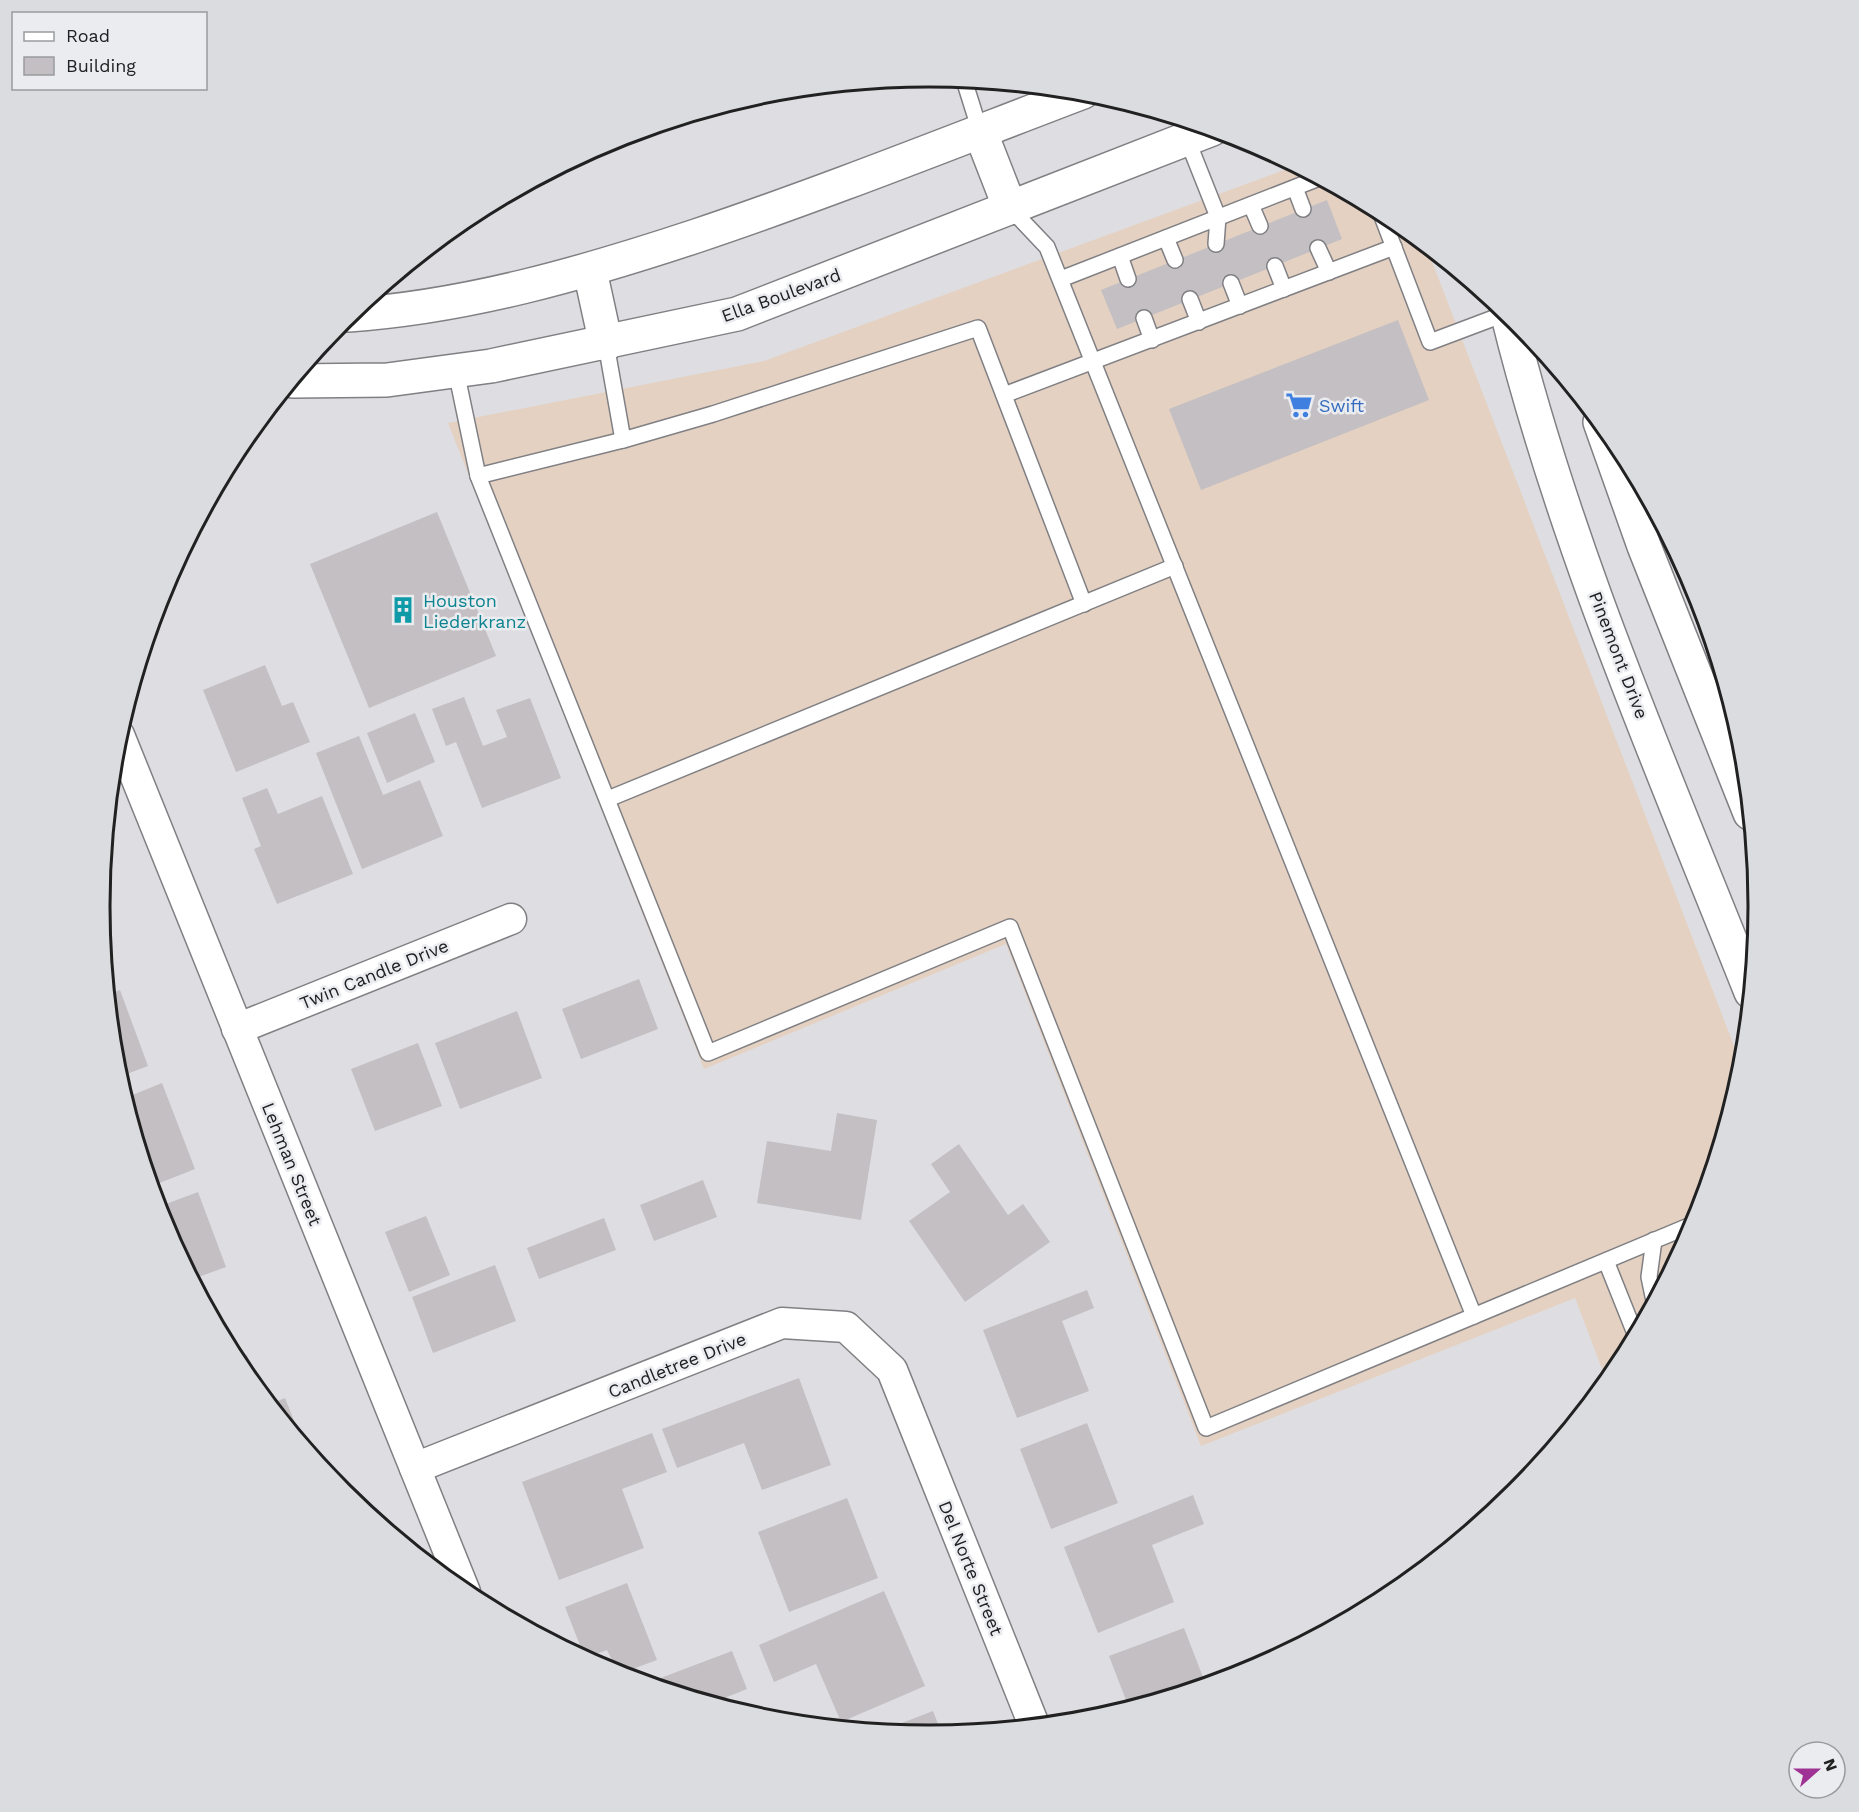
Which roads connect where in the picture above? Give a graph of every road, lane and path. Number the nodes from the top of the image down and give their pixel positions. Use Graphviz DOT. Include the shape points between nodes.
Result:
graph roads {
  1 [pos="967,88"];
  2 [pos="1065,99"];
  3 [pos="980,131"];
  4 [pos="1199,134"];
  5 [pos="1311,181"];
  6 [pos="1295,188"];
  7 [pos="1251,205"];
  8 [pos="1010,208"];
  9 [pos="1303,209"];
  10 [pos="1218,217"];
  11 [pos="1386,225"];
  12 [pos="1260,226"];
  13 [pos="1166,238"];
  14 [pos="1216,244"];
  15 [pos="1394,247"];
  16 [pos="1318,248"];
  17 [pos="1120,256"];
  18 [pos="1175,260"];
  19 [pos="1275,266"];
  20 [pos="590,271"];
  21 [pos="1329,272"];
  22 [pos="1060,279"];
  23 [pos="1128,279"];
  24 [pos="1231,283"];
  25 [pos="1284,289"];
  26 [pos="1190,299"];
  27 [pos="1240,306"];
  28 [pos="364,314"];
  29 [pos="1497,316"];
  30 [pos="1144,318"];
  31 [pos="1199,322"];
  32 [pos="1511,330"];
  33 [pos="1152,340"];
  34 [pos="606,344"];
  35 [pos="1095,362"];
  36 [pos="456,371"];
  37 [pos="302,381"];
  38 [pos="1004,395"];
  39 [pos="623,440"];
  40 [pos="1611,452"];
  41 [pos="478,476"];
  42 [pos="1175,566"];
  43 [pos="1084,604"];
  44 [pos="125,751"];
  45 [pos="1739,785"];
  46 [pos="608,799"];
  47 [pos="511,919"];
  48 [pos="1745,979"];
  49 [pos="237,1029"];
  50 [pos="1682,1229"];
  51 [pos="1654,1240"];
  52 [pos="1606,1260"];
  53 [pos="1652,1291"];
  54 [pos="1474,1316"];
  55 [pos="1632,1326"];
  56 [pos="908,1410"];
  57 [pos="415,1468"];
  58 [pos="458,1576"];
  59 [pos="1031,1718"];
  1 -- 3 [label="lane"];
  2 -- 3 [label="main road"];
  3 -- 8 [label="main road"];
  3 -- 20 [label="main road" via="760,214"];
  4 -- 8 [label="main road, Ella Boulevard"];
  4 -- 10 [label="lane"];
  5 -- 6 [label="lane"];
  6 -- 7 [label="lane"];
  6 -- 9 [label="lane"];
  7 -- 10 [label="lane"];
  7 -- 12 [label="lane"];
  8 -- 22 [label="lane" via="1047,247"];
  8 -- 34 [label="main road, Ella Boulevard" via="737,314"];
  10 -- 13 [label="lane"];
  10 -- 14 [label="lane"];
  11 -- 15 [label="lane"];
  13 -- 17 [label="lane"];
  13 -- 18 [label="lane"];
  15 -- 21 [label="lane"];
  15 -- 29 [label="lane" via="1430,342"];
  16 -- 21 [label="lane"];
  17 -- 22 [label="lane"];
  17 -- 23 [label="lane"];
  19 -- 25 [label="lane"];
  20 -- 28 [label="main road" via="446,302"];
  20 -- 34 [label="main road"];
  21 -- 25 [label="lane"];
  22 -- 35 [label="lane"];
  24 -- 27 [label="lane"];
  25 -- 27 [label="lane"];
  26 -- 31 [label="lane"];
  27 -- 31 [label="lane"];
  30 -- 33 [label="lane"];
  31 -- 33 [label="lane"];
  32 -- 48 [label="main road, Pinemont Drive" via="1581,559"];
  33 -- 35 [label="lane"];
  34 -- 36 [label="main road, Ella Boulevard"];
  34 -- 39 [label="lane"];
  35 -- 38 [label="lane"];
  35 -- 42 [label="lane"];
  36 -- 37 [label="main road, Ella Boulevard" via="387,380"];
  36 -- 41 [label="lane"];
  38 -- 39 [label="lane" via="978,328 802,387"];
  38 -- 43 [label="lane"];
  39 -- 41 [label="lane"];
  40 -- 45 [label="main road"];
  41 -- 46 [label="lane"];
  42 -- 43 [label="lane"];
  42 -- 54 [label="lane"];
  43 -- 46 [label="lane"];
  44 -- 49 [label="street, Lehman Street"];
  46 -- 54 [label="lane" via="708,1053 1010,927 1206,1428"];
  47 -- 49 [label="street, Twin Candle Drive"];
  49 -- 57 [label="street, Lehman Street"];
  50 -- 51 [label="lane"];
  51 -- 52 [label="lane"];
  51 -- 53 [label="lane" via="1649,1277"];
  52 -- 54 [label="lane"];
  52 -- 55 [label="lane"];
  56 -- 57 [label="street, Candletree Drive" via="892,1370 846,1327 782,1323"];
  56 -- 59 [label="street, Del Norte Street"];
  57 -- 58 [label="street, Lehman Street"];
}
